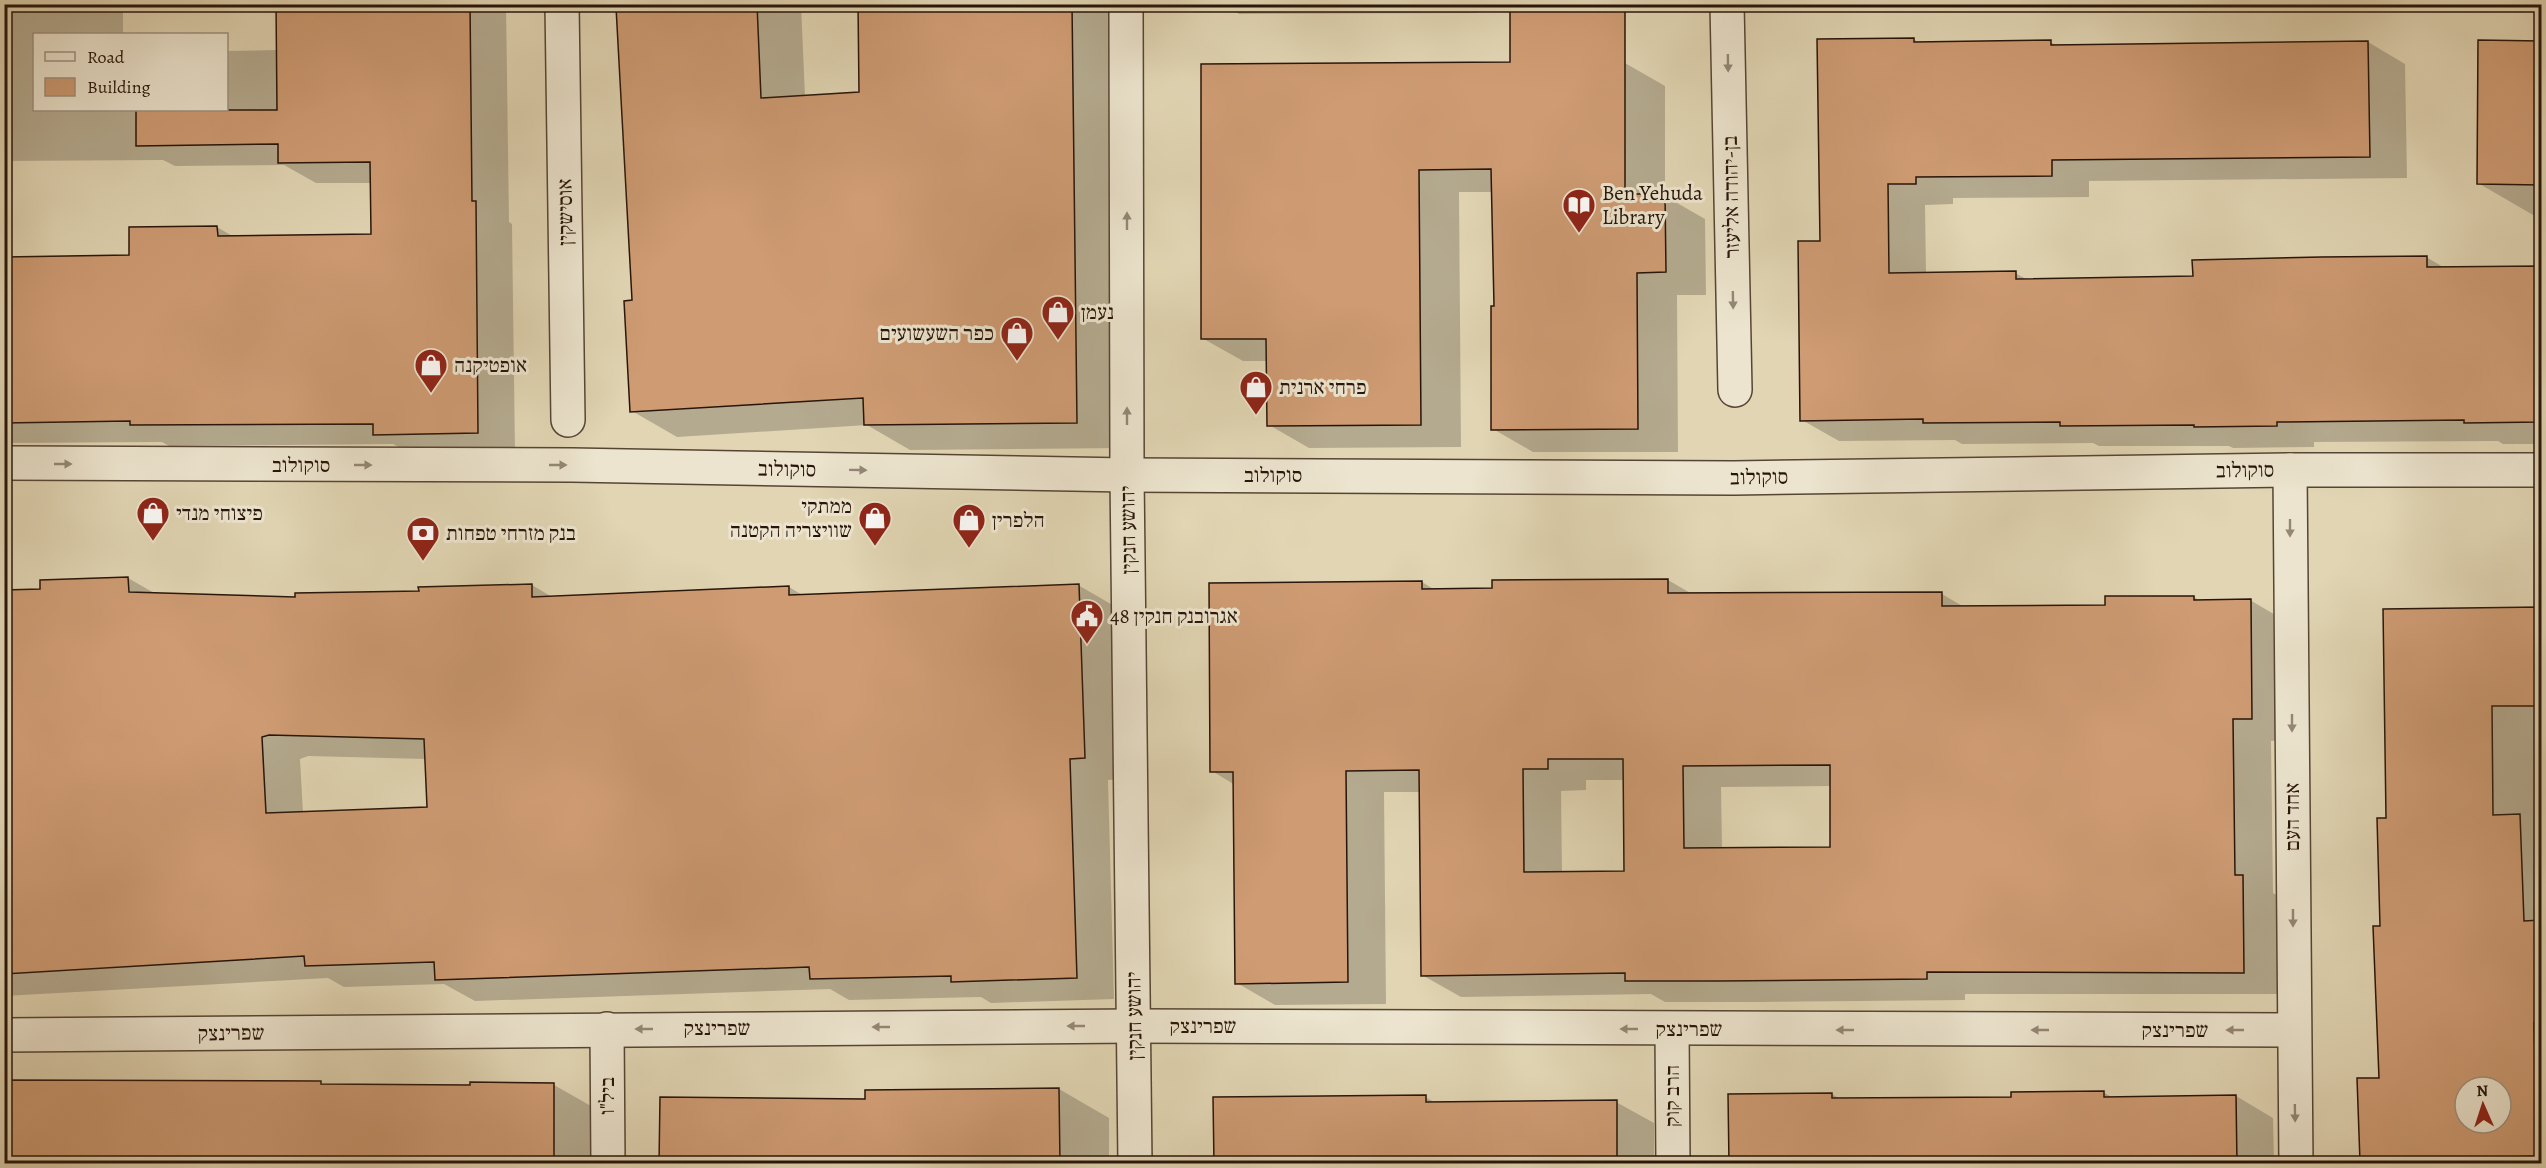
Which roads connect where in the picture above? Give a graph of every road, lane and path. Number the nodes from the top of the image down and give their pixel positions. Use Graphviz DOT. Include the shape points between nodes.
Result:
graph roads {
  1 [pos="562,4"];
  2 [pos="1126,4"];
  3 [pos="1727,4"];
  4 [pos="1735,390"];
  5 [pos="568,420"];
  6 [pos="4,464"];
  7 [pos="2290,470"];
  8 [pos="2541,470"];
  9 [pos="1127,475"];
  10 [pos="1134,1026"];
  11 [pos="607,1029"];
  12 [pos="1672,1029"];
  13 [pos="2294,1030"];
  14 [pos="4,1035"];
  15 [pos="608,1164"];
  16 [pos="1135,1164"];
  17 [pos="1673,1164"];
  18 [pos="2296,1164"];
  1 -- 5 [label="street, אוסישקין"];
  9 -- 2 [label="street, יהושע חנקין, one-way"];
  3 -- 4 [label="street, בן-יהודה אליעזר, one-way"];
  6 -- 9 [label="street, סוקולוב, one-way" via="572,465"];
  7 -- 8 [label="street, סוקולוב"];
  7 -- 9 [label="street, סוקולוב" via="1734,478"];
  7 -- 13 [label="street, אחד העם, one-way"];
  9 -- 10 [label="street, יהושע חנקין"];
  10 -- 11 [label="street, שפרינצק, one-way"];
  12 -- 10 [label="street, שפרינצק, one-way"];
  10 -- 16 [label="street, יהושע חנקין"];
  11 -- 14 [label="street, שפרינצק"];
  11 -- 15 [label="street, ביל\"ו"];
  13 -- 12 [label="street, שפרינצק, one-way"];
  12 -- 17 [label="street, הרב קוק"];
  13 -- 18 [label="street, אחד העם, one-way"];
}
